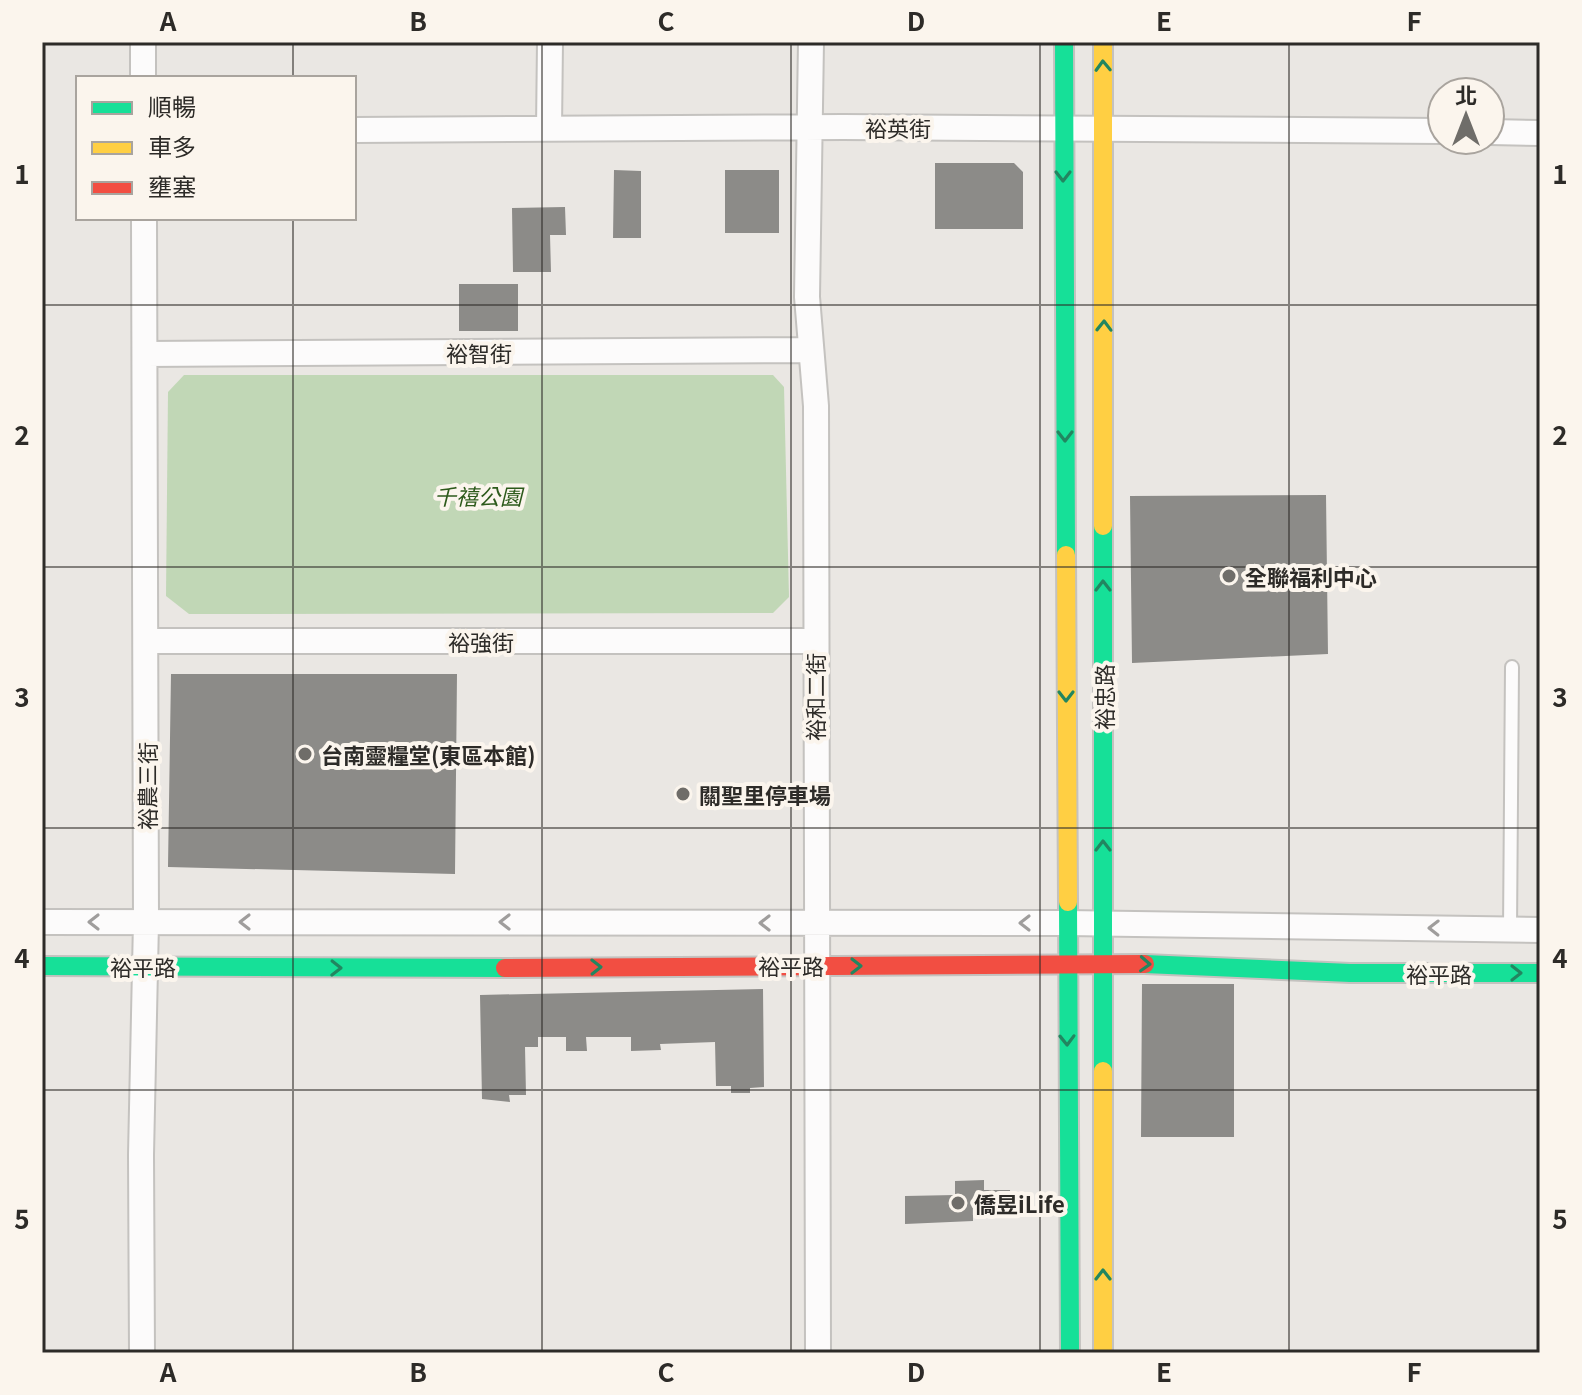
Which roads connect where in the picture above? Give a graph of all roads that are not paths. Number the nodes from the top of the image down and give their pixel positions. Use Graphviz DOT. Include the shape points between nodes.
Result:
graph roads {
  1 [pos="143,42"];
  2 [pos="550,42"];
  3 [pos="811,42"];
  4 [pos="1064,42"];
  5 [pos="1103,42"];
  6 [pos="143,76"];
  7 [pos="812,127"];
  8 [pos="1063,127"];
  9 [pos="1105,127"];
  10 [pos="549,128"];
  11 [pos="356,130"];
  12 [pos="1426,131"];
  13 [pos="1506,132"];
  14 [pos="1540,133"];
  15 [pos="144,220"];
  16 [pos="811,350"];
  17 [pos="146,354"];
  18 [pos="147,641"];
  19 [pos="814,641"];
  20 [pos="1512,667"];
  21 [pos="42,922"];
  22 [pos="146,922"];
  23 [pos="815,923"];
  24 [pos="1067,923"];
  25 [pos="1103,924"];
  26 [pos="1510,930"];
  27 [pos="1540,930"];
  28 [pos="1067,962"];
  29 [pos="1102,962"];
  30 [pos="815,965"];
  31 [pos="42,966"];
  32 [pos="146,966"];
  33 [pos="1540,973"];
  34 [pos="142,1353"];
  35 [pos="818,1353"];
  36 [pos="1070,1353"];
  37 [pos="1103,1353"];
  1 -- 6 [label="street"];
  2 -- 10 [label="street"];
  3 -- 7 [label="street, 裕和二街"];
  4 -- 8 [label="street, 裕忠路"];
  9 -- 5 [label="street, 裕忠路, one-way"];
  7 -- 8 [label="street, 裕英街"];
  7 -- 10 [label="street, 裕英街"];
  7 -- 16 [label="street, 裕和二街" via="807,297"];
  8 -- 9 [label="street, 裕英街"];
  8 -- 24 [label="street, 裕忠路, one-way"];
  9 -- 12 [label="street, 裕英街"];
  25 -- 9 [label="street, 裕忠路, one-way"];
  10 -- 11 [label="street, 裕英街"];
  13 -- 14 [label="street"];
  15 -- 17 [label="street, 裕農三街"];
  16 -- 17 [label="street, 裕智街"];
  16 -- 19 [label="street, 裕和二街" via="816,406"];
  17 -- 18 [label="street, 裕農三街"];
  18 -- 19 [label="street, 裕強街"];
  18 -- 22 [label="street, 裕農三街"];
  19 -- 23 [label="street, 裕和二街"];
  20 -- 26 [label="lane"];
  22 -- 21 [label="street, 裕平路, one-way"];
  23 -- 22 [label="street, 裕平路, one-way"];
  22 -- 32 [label="street, 裕農三街"];
  24 -- 23 [label="street, 裕平路, one-way"];
  23 -- 30 [label="street, 裕和二街"];
  24 -- 25 [label="street, 裕平路"];
  24 -- 28 [label="street, 裕忠路"];
  26 -- 25 [label="street, 裕平路, one-way"];
  25 -- 29 [label="street, 裕忠路"];
  26 -- 27 [label="street, 裕平路"];
  28 -- 29 [label="street, 裕平路"];
  30 -- 28 [label="street, 裕平路, one-way"];
  28 -- 36 [label="street, 裕忠路, one-way"];
  29 -- 33 [label="street, 裕平路, one-way" via="1350,973"];
  37 -- 29 [label="street, 裕忠路, one-way"];
  32 -- 30 [label="street, 裕平路, one-way"];
  30 -- 35 [label="street, 裕和二街"];
  31 -- 32 [label="street, 裕平路"];
  32 -- 34 [label="street, 裕農三街"];
}
